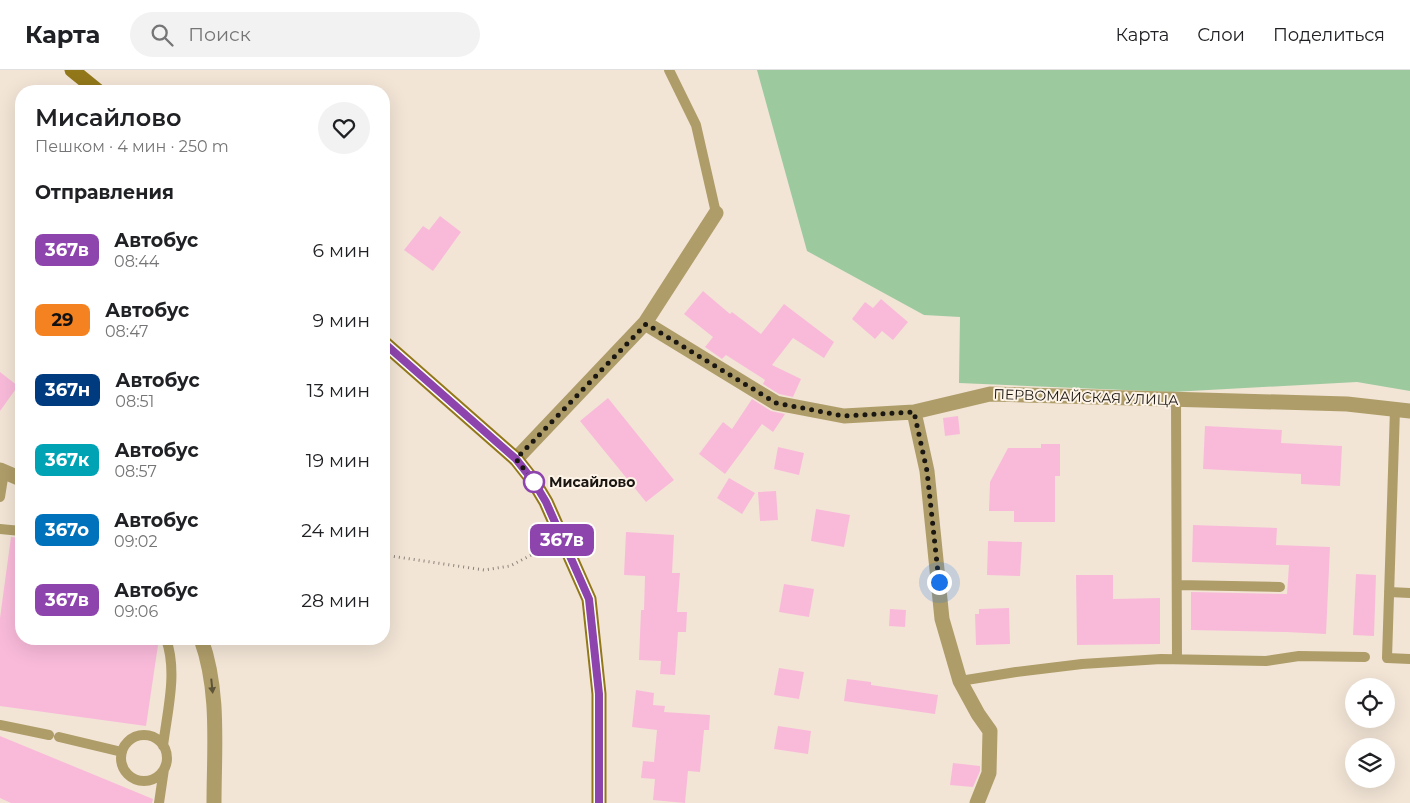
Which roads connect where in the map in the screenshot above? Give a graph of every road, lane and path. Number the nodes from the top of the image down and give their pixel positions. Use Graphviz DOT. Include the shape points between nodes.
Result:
graph roads {
  1 [pos="669,70"];
  2 [pos="76,72"];
  3 [pos="91,85"];
  4 [pos="716,213"];
  5 [pos="646,324"];
  6 [pos="390,348"];
  7 [pos="1176,400"];
  8 [pos="1403,410"];
  9 [pos="914,412"];
  10 [pos="516,459"];
  11 [pos="2,471"];
  12 [pos="15,476"];
  13 [pos="0,497"];
  14 [pos="0,529"];
  15 [pos="15,530"];
  16 [pos="542,533"];
  17 [pos="390,556"];
  18 [pos="1177,585"];
  19 [pos="1280,587"];
  20 [pos="1389,592"];
  21 [pos="1410,593"];
  22 [pos="168,645"];
  23 [pos="203,645"];
  24 [pos="1365,657"];
  25 [pos="1177,659"];
  26 [pos="1410,659"];
  27 [pos="960,681"];
  28 [pos="0,725"];
  29 [pos="163,746"];
  30 [pos="122,752"];
  31 [pos="164,768"];
  32 [pos="159,803"];
  33 [pos="214,803"];
  34 [pos="599,803"];
  35 [pos="977,803"];
  1 -- 4 [label="lane" via="696,125"];
  2 -- 3 [label="main road"];
  4 -- 5 [label="street"];
  5 -- 9 [label="street, ПЕРВОМАЙСКАЯ УЛИЦА" via="776,403 844,416"];
  5 -- 10 [label="street"];
  6 -- 10 [label="main road"];
  7 -- 8 [label="street, ПЕРВОМАЙСКАЯ УЛИЦА" via="1347,404"];
  7 -- 9 [label="street, ПЕРВОМАЙСКАЯ УЛИЦА" via="990,394"];
  7 -- 18 [label="lane"];
  8 -- 20 [label="lane"];
  9 -- 27 [label="street" via="927,471 942,619"];
  10 -- 34 [label="main road" via="546,502 589,599 599,694"];
  11 -- 12 [label="street"];
  11 -- 13 [label="lane"];
  14 -- 15 [label="lane"];
  16 -- 17 [label="path" via="543,549 510,566 492,569"];
  18 -- 19 [label="lane"];
  18 -- 25 [label="lane"];
  20 -- 21 [label="lane"];
  20 -- 26 [label="lane" via="1387,658"];
  22 -- 29 [label="lane" via="172,673"];
  23 -- 33 [label="street, one-way" via="212,684"];
  24 -- 25 [label="lane" via="1299,656 1266,662"];
  25 -- 27 [label="lane" via="1082,664"];
  27 -- 35 [label="street" via="990,731 989,773"];
  28 -- 30 [label="lane"];
  29 -- 30 [label="lane" via="150,736 142,736 128,742"];
  29 -- 31 [label="lane" via="166,753"];
  30 -- 31 [label="lane" via="125,771 137,780 153,779"];
  31 -- 32 [label="lane"];
}
